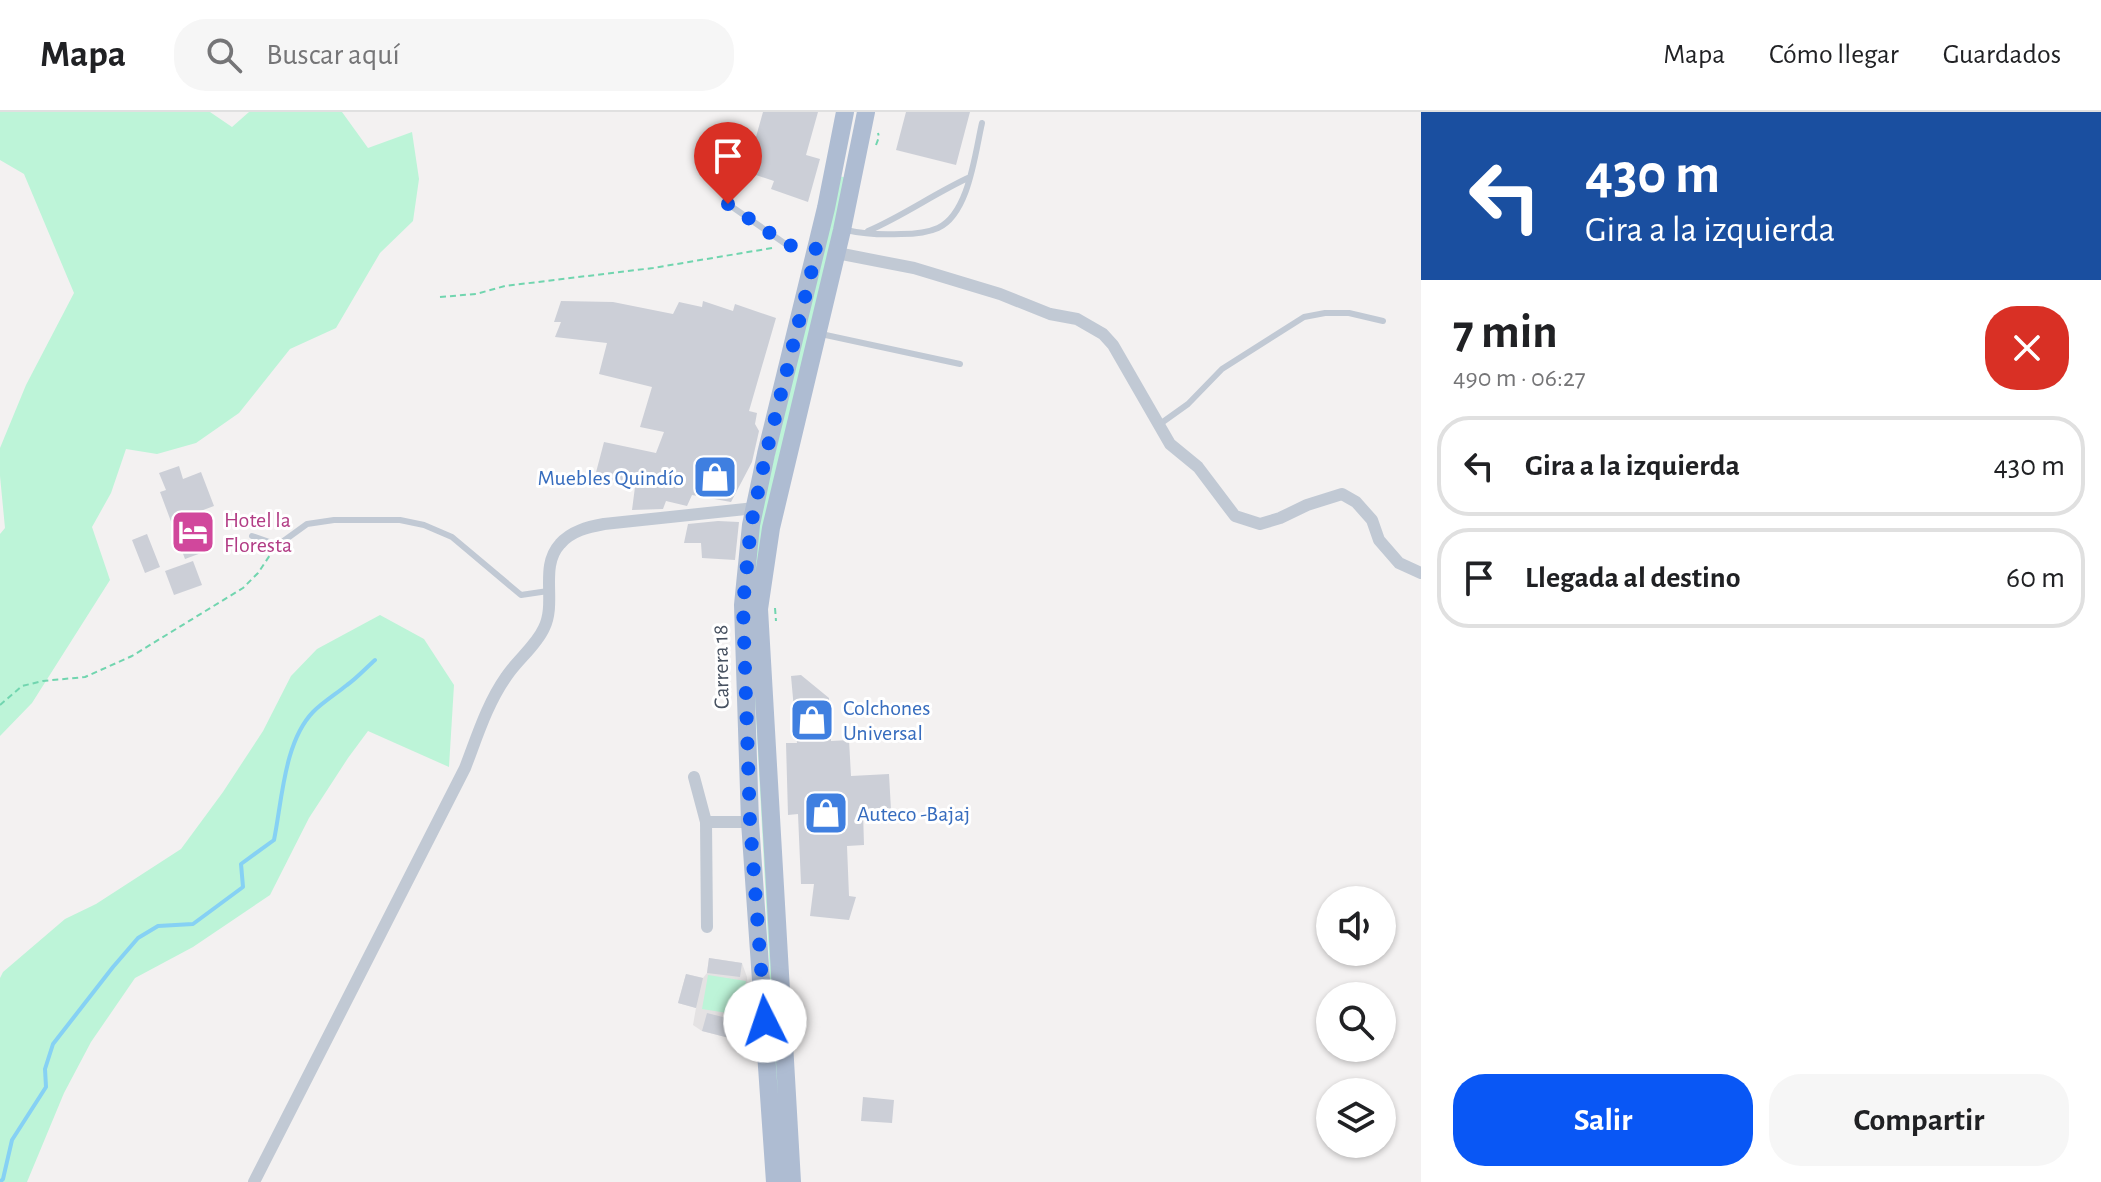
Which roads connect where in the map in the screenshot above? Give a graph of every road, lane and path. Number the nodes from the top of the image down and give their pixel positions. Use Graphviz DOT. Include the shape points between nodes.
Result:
graph roads {
  1 [pos="845,112"];
  2 [pos="866,112"];
  3 [pos="982,123"];
  4 [pos="970,177"];
  5 [pos="728,204"];
  6 [pos="842,230"];
  7 [pos="864,233"];
  8 [pos="787,245"];
  9 [pos="837,253"];
  10 [pos="440,297"];
  11 [pos="1383,321"];
  12 [pos="817,333"];
  13 [pos="960,364"];
  14 [pos="1160,424"];
  15 [pos="755,508"];
  16 [pos="252,536"];
  17 [pos="278,545"];
  18 [pos="1421,573"];
  19 [pos="548,591"];
  20 [pos="0,705"];
  21 [pos="694,777"];
  22 [pos="706,822"];
  23 [pos="750,822"];
  24 [pos="707,927"];
  25 [pos="254,1182"];
  26 [pos="775,1182"];
  27 [pos="792,1182"];
  1 -- 15 [label="main road, Carrera 18"];
  2 -- 6 [label="main road, Carrera 18"];
  3 -- 4 [label="lane"];
  4 -- 7 [label="lane"];
  4 -- 7 [label="lane" via="964,197 939,228"];
  5 -- 8 [label="lane"];
  6 -- 7 [label="lane"];
  6 -- 9 [label="main road, Carrera 18"];
  8 -- 10 [label="path"];
  9 -- 12 [label="main road, Carrera 18"];
  9 -- 14 [label="street" via="914,268 1077,319 1113,345"];
  11 -- 14 [label="lane" via="1349,313 1304,317 1222,369"];
  12 -- 13 [label="lane"];
  12 -- 27 [label="main road, Carrera 18" via="771,528 759,609"];
  14 -- 18 [label="street" via="1170,444 1198,467 1235,516 1260,524 1342,494 1372,520 1379,540 1399,563"];
  15 -- 19 [label="street" via="586,528 558,545 550,561"];
  15 -- 23 [label="main road, Carrera 18" via="743,605"];
  16 -- 17 [label="lane"];
  17 -- 19 [label="lane" via="307,524 400,520 452,537 521,595"];
  17 -- 20 [label="path" via="243,588 132,656 85,677 22,686"];
  19 -- 25 [label="street" via="543,630 490,705 465,768"];
  21 -- 22 [label="street"];
  22 -- 23 [label="street"];
  22 -- 24 [label="street"];
  23 -- 26 [label="main road, Carrera 18"];
}
